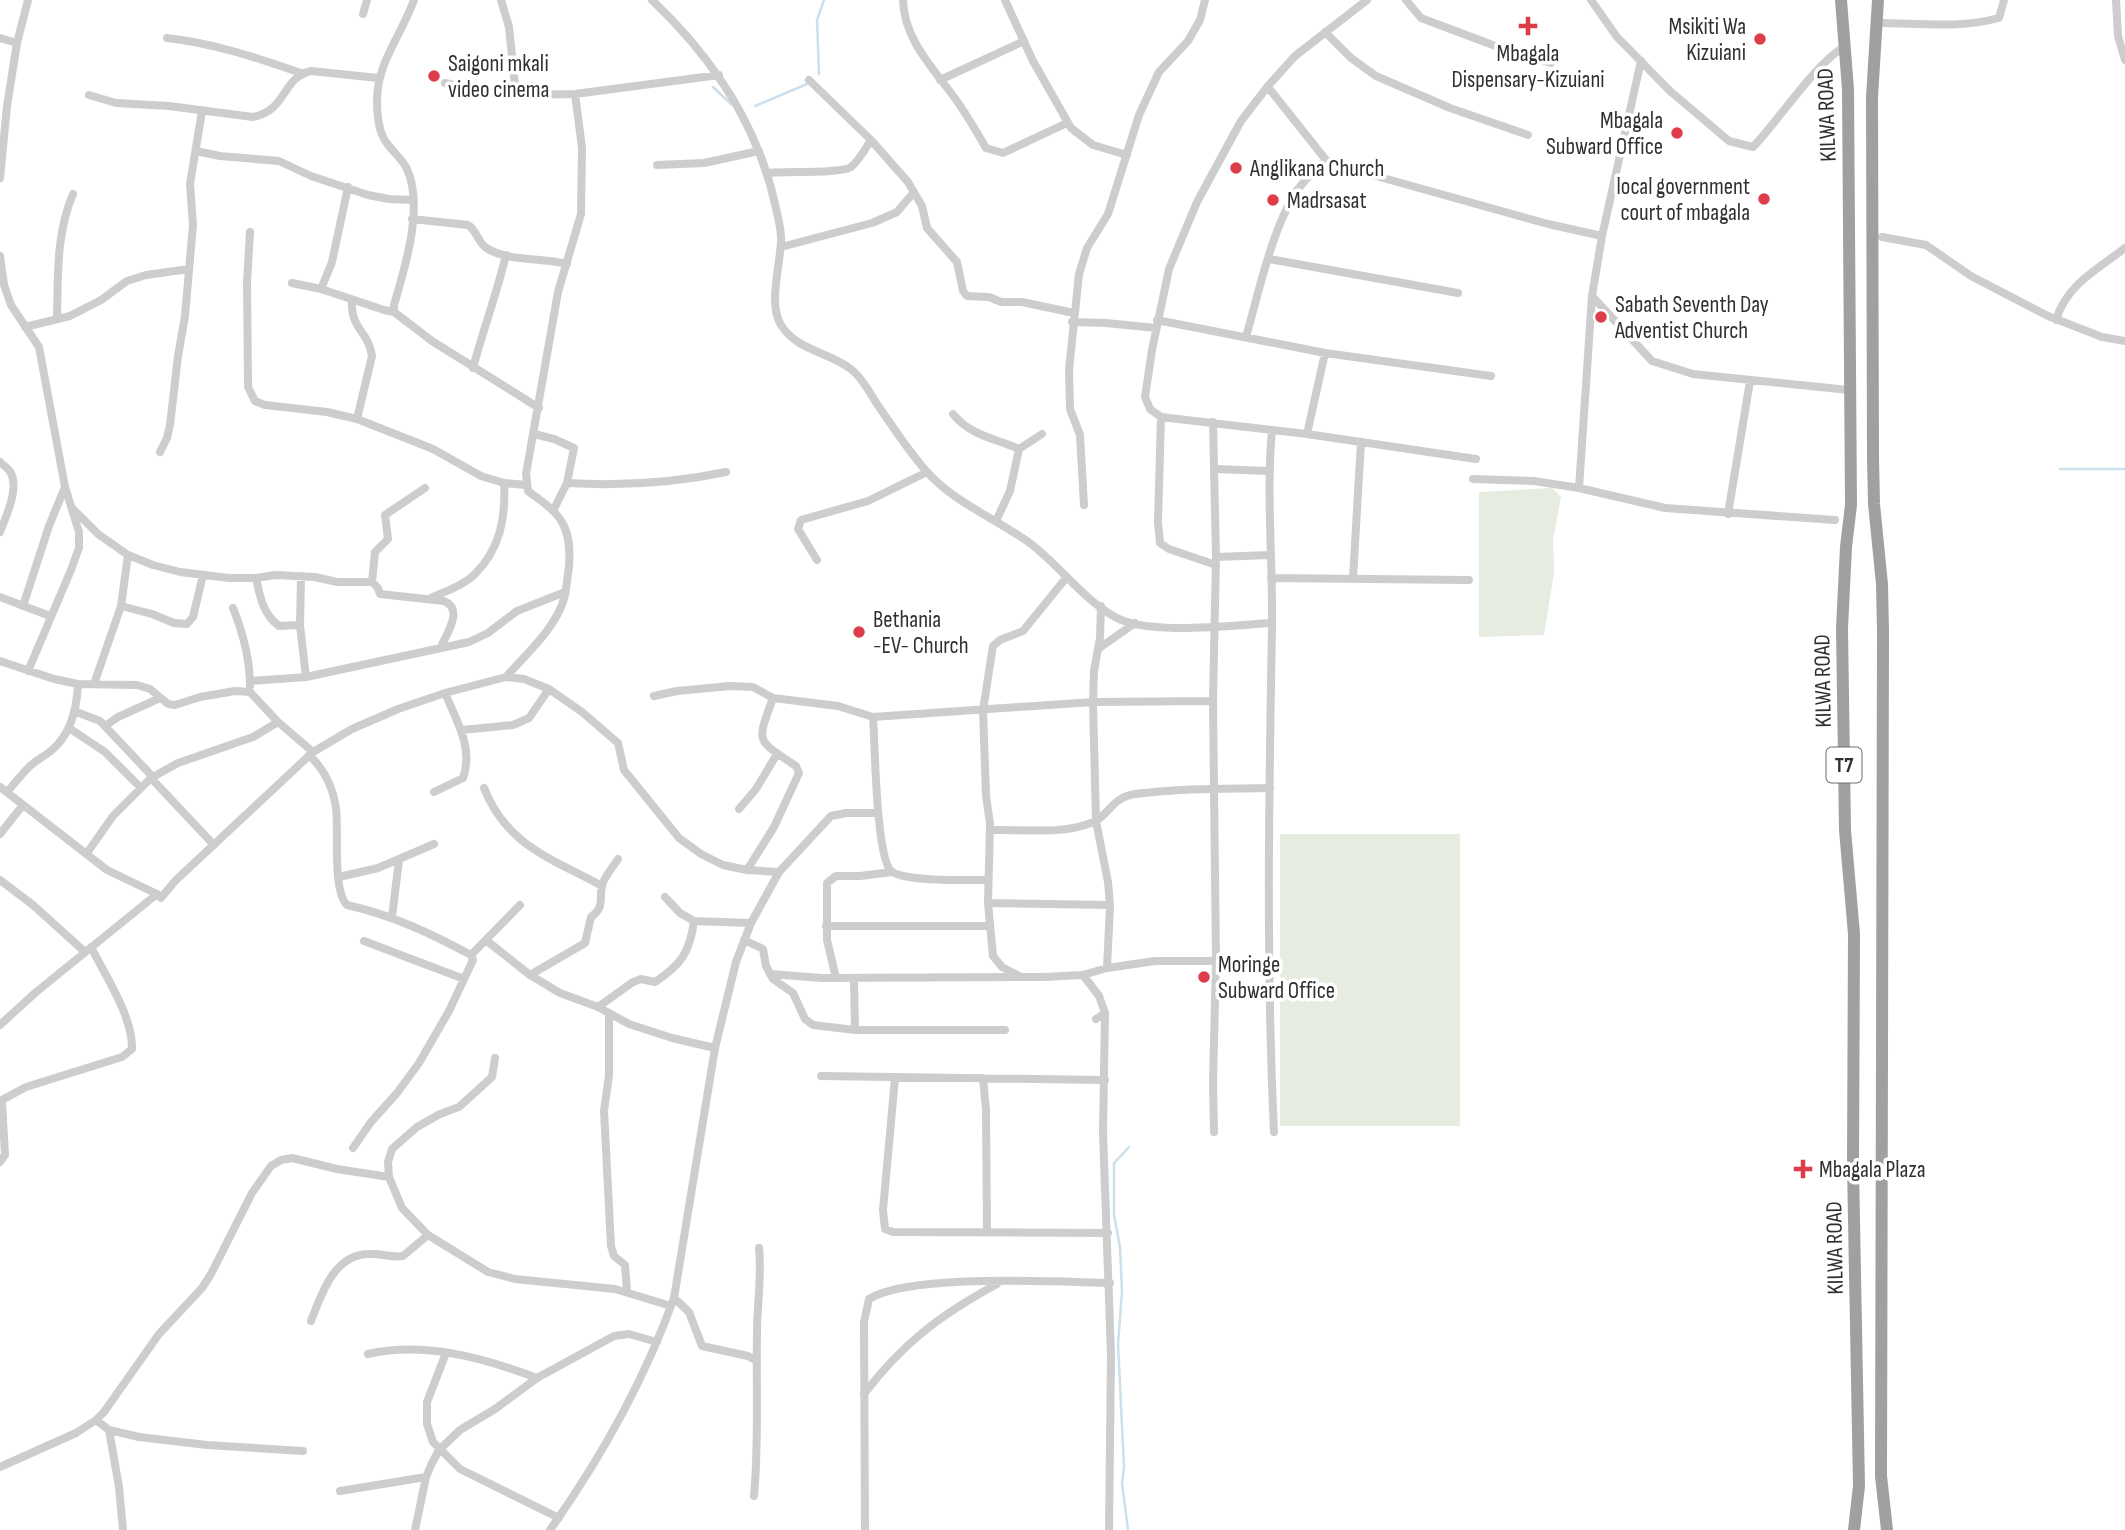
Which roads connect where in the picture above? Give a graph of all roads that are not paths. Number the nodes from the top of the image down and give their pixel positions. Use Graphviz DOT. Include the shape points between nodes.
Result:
graph roads {
  1 [pos="28,0"];
  2 [pos="367,0"];
  3 [pos="414,0"];
  4 [pos="501,0"];
  5 [pos="652,0"];
  6 [pos="903,0"];
  7 [pos="1005,0"];
  8 [pos="1205,0"];
  9 [pos="1367,0"];
  10 [pos="1406,0"];
  11 [pos="1591,0"];
  12 [pos="1841,0"];
  13 [pos="1878,0"];
  14 [pos="2004,0"];
  15 [pos="2116,0"];
  16 [pos="363,14"];
  17 [pos="1878,23"];
  18 [pos="1325,32"];
  19 [pos="0,38"];
  20 [pos="167,38"];
  21 [pos="1024,41"];
  22 [pos="17,43"];
  23 [pos="1844,47"];
  24 [pos="2125,60"];
  25 [pos="1641,61"];
  26 [pos="1551,64"];
  27 [pos="301,73"];
  28 [pos="719,75"];
  29 [pos="378,78"];
  30 [pos="808,80"];
  31 [pos="940,80"];
  32 [pos="445,82"];
  33 [pos="1268,87"];
  34 [pos="575,94"];
  35 [pos="89,95"];
  36 [pos="516,95"];
  37 [pos="4,106"];
  38 [pos="202,111"];
  39 [pos="1068,123"];
  40 [pos="1528,135"];
  41 [pos="871,140"];
  42 [pos="196,151"];
  43 [pos="759,151"];
  44 [pos="1127,155"];
  45 [pos="1325,160"];
  46 [pos="657,165"];
  47 [pos="768,173"];
  48 [pos="0,178"];
  49 [pos="348,187"];
  50 [pos="914,192"];
  51 [pos="73,194"];
  52 [pos="413,200"];
  53 [pos="412,219"];
  54 [pos="250,232"];
  55 [pos="1602,236"];
  56 [pos="1882,237"];
  57 [pos="781,247"];
  58 [pos="2125,248"];
  59 [pos="506,255"];
  60 [pos="0,256"];
  61 [pos="1269,259"];
  62 [pos="566,264"];
  63 [pos="189,269"];
  64 [pos="292,283"];
  65 [pos="321,289"];
  66 [pos="1458,293"];
  67 [pos="1592,296"];
  68 [pos="352,300"];
  69 [pos="0,303"];
  70 [pos="11,305"];
  71 [pos="394,312"];
  72 [pos="1073,318"];
  73 [pos="57,320"];
  74 [pos="2056,320"];
  75 [pos="1157,324"];
  76 [pos="25,327"];
  77 [pos="1246,337"];
  78 [pos="2125,341"];
  79 [pos="1325,353"];
  80 [pos="473,368"];
  81 [pos="1491,376"];
  82 [pos="1750,381"];
  83 [pos="1849,390"];
  84 [pos="539,408"];
  85 [pos="953,414"];
  86 [pos="1161,417"];
  87 [pos="357,419"];
  88 [pos="1213,422"];
  89 [pos="1272,430"];
  90 [pos="534,434"];
  91 [pos="1042,434"];
  92 [pos="1307,434"];
  93 [pos="1361,442"];
  94 [pos="1019,449"];
  95 [pos="160,452"];
  96 [pos="1476,459"];
  97 [pos="0,462"];
  98 [pos="1216,469"];
  99 [pos="1268,471"];
  100 [pos="726,472"];
  101 [pos="927,472"];
  102 [pos="1473,479"];
  103 [pos="504,483"];
  104 [pos="567,483"];
  105 [pos="526,485"];
  106 [pos="65,487"];
  107 [pos="425,488"];
  108 [pos="1580,488"];
  109 [pos="1084,505"];
  110 [pos="74,510"];
  111 [pos="553,511"];
  112 [pos="1728,514"];
  113 [pos="996,520"];
  114 [pos="1835,520"];
  115 [pos="0,532"];
  116 [pos="128,555"];
  117 [pos="1270,555"];
  118 [pos="817,560"];
  119 [pos="1216,561"];
  120 [pos="203,575"];
  121 [pos="301,576"];
  122 [pos="256,578"];
  123 [pos="1066,578"];
  124 [pos="1271,578"];
  125 [pos="1353,578"];
  126 [pos="1469,580"];
  127 [pos="372,582"];
  128 [pos="565,592"];
  129 [pos="0,597"];
  130 [pos="428,599"];
  131 [pos="23,606"];
  132 [pos="121,606"];
  133 [pos="1101,607"];
  134 [pos="233,608"];
  135 [pos="50,616"];
  136 [pos="1135,623"];
  137 [pos="1272,623"];
  138 [pos="300,625"];
  139 [pos="1214,626"];
  140 [pos="441,648"];
  141 [pos="1098,649"];
  142 [pos="0,661"];
  143 [pos="28,671"];
  144 [pos="306,677"];
  145 [pos="506,677"];
  146 [pos="250,681"];
  147 [pos="78,684"];
  148 [pos="94,684"];
  149 [pos="549,690"];
  150 [pos="250,692"];
  151 [pos="445,693"];
  152 [pos="654,696"];
  153 [pos="160,698"];
  154 [pos="772,698"];
  155 [pos="1213,701"];
  156 [pos="1093,702"];
  157 [pos="983,710"];
  158 [pos="74,711"];
  159 [pos="873,717"];
  160 [pos="278,722"];
  161 [pos="105,726"];
  162 [pos="69,727"];
  163 [pos="462,730"];
  164 [pos="311,753"];
  165 [pos="777,754"];
  166 [pos="152,778"];
  167 [pos="141,788"];
  168 [pos="484,788"];
  169 [pos="1270,788"];
  170 [pos="3,789"];
  171 [pos="1213,789"];
  172 [pos="434,792"];
  173 [pos="23,805"];
  174 [pos="739,809"];
  175 [pos="878,813"];
  176 [pos="1096,821"];
  177 [pos="990,830"];
  178 [pos="0,834"];
  179 [pos="434,844"];
  180 [pos="214,845"];
  181 [pos="87,853"];
  182 [pos="618,859"];
  183 [pos="399,860"];
  184 [pos="747,870"];
  185 [pos="779,872"];
  186 [pos="892,872"];
  187 [pos="339,877"];
  188 [pos="0,880"];
  189 [pos="987,880"];
  190 [pos="602,886"];
  191 [pos="157,894"];
  192 [pos="665,897"];
  193 [pos="988,902"];
  194 [pos="520,905"];
  195 [pos="1110,905"];
  196 [pos="393,917"];
  197 [pos="694,921"];
  198 [pos="751,923"];
  199 [pos="826,926"];
  200 [pos="990,926"];
  201 [pos="744,940"];
  202 [pos="365,941"];
  203 [pos="487,941"];
  204 [pos="88,949"];
  205 [pos="471,955"];
  206 [pos="1216,961"];
  207 [pos="1107,968"];
  208 [pos="770,974"];
  209 [pos="530,975"];
  210 [pos="1083,975"];
  211 [pos="1021,977"];
  212 [pos="836,978"];
  213 [pos="853,978"];
  214 [pos="464,979"];
  215 [pos="598,1007"];
  216 [pos="609,1013"];
  217 [pos="1105,1013"];
  218 [pos="1096,1019"];
  219 [pos="0,1025"];
  220 [pos="855,1030"];
  221 [pos="1005,1030"];
  222 [pos="715,1048"];
  223 [pos="495,1058"];
  224 [pos="821,1076"];
  225 [pos="895,1078"];
  226 [pos="983,1078"];
  227 [pos="1105,1080"];
  228 [pos="1,1101"];
  229 [pos="1214,1132"];
  230 [pos="1274,1132"];
  231 [pos="353,1148"];
  232 [pos="0,1163"];
  233 [pos="389,1177"];
  234 [pos="987,1231"];
  235 [pos="1108,1233"];
  236 [pos="428,1235"];
  237 [pos="759,1248"];
  238 [pos="999,1282"];
  239 [pos="1110,1283"];
  240 [pos="627,1292"];
  241 [pos="673,1302"];
  242 [pos="311,1321"];
  243 [pos="657,1342"];
  244 [pos="446,1353"];
  245 [pos="368,1354"];
  246 [pos="757,1361"];
  247 [pos="537,1378"];
  248 [pos="864,1394"];
  249 [pos="96,1420"];
  250 [pos="109,1430"];
  251 [pos="439,1450"];
  252 [pos="303,1451"];
  253 [pos="0,1467"];
  254 [pos="426,1477"];
  255 [pos="340,1492"];
  256 [pos="754,1496"];
  257 [pos="559,1518"];
  258 [pos="123,1530"];
  259 [pos="415,1530"];
  260 [pos="550,1530"];
  261 [pos="865,1530"];
  262 [pos="1110,1530"];
  263 [pos="1854,1530"];
  264 [pos="1887,1530"];
  1 -- 22 [label="street"];
  2 -- 16 [label="street"];
  3 -- 29 [label="street"];
  4 -- 36 [label="street" via="509,27"];
  5 -- 28 [label="street"];
  6 -- 31 [label="street" via="911,36"];
  7 -- 21 [label="street"];
  8 -- 44 [label="street" via="1188,41 1153,84"];
  9 -- 18 [label="street"];
  10 -- 26 [label="street" via="1421,18"];
  11 -- 25 [label="street" via="1615,35"];
  12 -- 23 [label="highway, KILWA ROAD / T7"];
  13 -- 17 [label="highway, KILWA ROAD / T7"];
  14 -- 17 [label="street" via="1999,18 1980,23"];
  15 -- 24 [label="street"];
  17 -- 264 [label="highway, KILWA ROAD / T7" via="1872,97 1871,250 1874,504 1883,631 1881,1476"];
  18 -- 33 [label="street" via="1295,56"];
  18 -- 40 [label="street" via="1376,76"];
  19 -- 22 [label="street"];
  20 -- 27 [label="street" via="214,46"];
  21 -- 31 [label="street"];
  21 -- 39 [label="street"];
  22 -- 37 [label="street"];
  23 -- 25 [label="street" via="1753,147 1729,141"];
  23 -- 83 [label="highway, KILWA ROAD / T7"];
  25 -- 55 [label="street"];
  27 -- 29 [label="street"];
  27 -- 38 [label="street" via="266,114 253,117"];
  28 -- 34 [label="street"];
  28 -- 43 [label="street"];
  29 -- 52 [label="street" via="381,130 406,168"];
  30 -- 41 [label="street"];
  31 -- 39 [label="street" via="986,149 994,152 1013,150"];
  32 -- 36 [label="street"];
  33 -- 45 [label="street"];
  33 -- 75 [label="street" via="1241,121 1197,202 1169,269"];
  34 -- 36 [label="street"];
  34 -- 62 [label="street" via="582,148 581,214"];
  35 -- 38 [label="street" via="116,103"];
  37 -- 48 [label="street"];
  38 -- 42 [label="street"];
  39 -- 44 [label="street" via="1093,145"];
  41 -- 47 [label="street" via="854,165 844,171"];
  41 -- 50 [label="street"];
  42 -- 49 [label="street" via="279,161"];
  42 -- 63 [label="street"];
  43 -- 46 [label="street" via="704,163"];
  43 -- 47 [label="street"];
  44 -- 72 [label="street" via="1108,214 1087,248"];
  45 -- 55 [label="street"];
  45 -- 61 [label="street" via="1296,192"];
  47 -- 57 [label="street"];
  49 -- 52 [label="street" via="390,200"];
  49 -- 65 [label="street" via="332,262"];
  50 -- 57 [label="street" via="897,212 872,223"];
  50 -- 72 [label="street" via="927,228 957,262 967,296 1022,302"];
  51 -- 73 [label="street" via="59,241"];
  52 -- 53 [label="street"];
  53 -- 59 [label="street" via="468,225 485,247"];
  53 -- 71 [label="street"];
  54 -- 87 [label="street" via="247,387 255,401"];
  55 -- 67 [label="street"];
  56 -- 74 [label="street" via="1926,245 1971,276"];
  57 -- 101 [label="street" via="776,310 780,324 807,348 853,370"];
  58 -- 74 [label="street" via="2076,284"];
  59 -- 62 [label="street"];
  59 -- 80 [label="street"];
  60 -- 70 [label="street"];
  61 -- 66 [label="street"];
  61 -- 77 [label="street"];
  62 -- 84 [label="street"];
  63 -- 73 [label="street" via="127,281 81,312"];
  63 -- 95 [label="street" via="170,425"];
  64 -- 65 [label="street"];
  65 -- 68 [label="street"];
  67 -- 82 [label="street" via="1652,361 1693,374"];
  67 -- 108 [label="street"];
  68 -- 71 [label="street"];
  68 -- 87 [label="street" via="354,323 372,356"];
  69 -- 70 [label="street"];
  70 -- 76 [label="street"];
  71 -- 80 [label="street"];
  72 -- 75 [label="street"];
  72 -- 109 [label="street" via="1070,399 1080,436"];
  73 -- 76 [label="street"];
  74 -- 78 [label="street"];
  75 -- 77 [label="street"];
  75 -- 86 [label="street" via="1145,397 1150,409"];
  76 -- 106 [label="street" via="39,347"];
  77 -- 79 [label="street"];
  79 -- 81 [label="street"];
  79 -- 92 [label="street"];
  80 -- 84 [label="street"];
  82 -- 83 [label="street"];
  82 -- 112 [label="street"];
  83 -- 263 [label="highway, KILWA ROAD / T7" via="1851,505 1842,628 1845,831 1854,934 1859,1486"];
  84 -- 90 [label="street"];
  85 -- 94 [label="street" via="976,434"];
  86 -- 88 [label="street"];
  86 -- 119 [label="street" via="1160,542 1169,550"];
  87 -- 103 [label="street"];
  88 -- 89 [label="street"];
  88 -- 98 [label="street"];
  89 -- 92 [label="street"];
  89 -- 99 [label="street"];
  90 -- 104 [label="street" via="574,448"];
  90 -- 105 [label="street"];
  91 -- 94 [label="street"];
  92 -- 93 [label="street"];
  93 -- 96 [label="street"];
  93 -- 125 [label="street"];
  94 -- 113 [label="street" via="1010,491"];
  97 -- 115 [label="street" via="10,471 12,490"];
  98 -- 99 [label="street"];
  98 -- 119 [label="street"];
  99 -- 117 [label="street"];
  100 -- 104 [label="street" via="633,483"];
  101 -- 113 [label="street" via="953,496"];
  101 -- 118 [label="street" via="868,501 801,520 798,529"];
  102 -- 108 [label="street"];
  103 -- 105 [label="street"];
  103 -- 130 [label="street" via="504,518 489,555 474,575"];
  104 -- 111 [label="street"];
  105 -- 111 [label="street"];
  106 -- 110 [label="street"];
  106 -- 131 [label="street"];
  107 -- 127 [label="street" via="385,515 388,538 375,552"];
  108 -- 112 [label="street" via="1665,508"];
  110 -- 116 [label="street"];
  110 -- 135 [label="street" via="79,548"];
  111 -- 128 [label="street" via="569,537"];
  112 -- 114 [label="street"];
  113 -- 123 [label="street"];
  116 -- 120 [label="street"];
  116 -- 132 [label="street"];
  117 -- 119 [label="street"];
  117 -- 124 [label="street"];
  119 -- 139 [label="street"];
  120 -- 122 [label="street"];
  120 -- 132 [label="street" via="193,617 187,624"];
  121 -- 122 [label="street"];
  121 -- 127 [label="street"];
  121 -- 138 [label="street"];
  122 -- 138 [label="street" via="268,616 279,626"];
  123 -- 133 [label="street"];
  123 -- 157 [label="street" via="1023,631 993,646"];
  124 -- 125 [label="street"];
  124 -- 137 [label="street"];
  125 -- 126 [label="street"];
  127 -- 130 [label="street" via="380,594"];
  128 -- 140 [label="street" via="517,611 488,634"];
  128 -- 145 [label="street" via="547,630"];
  129 -- 131 [label="street"];
  130 -- 140 [label="street" via="452,604 454,609"];
  131 -- 135 [label="street"];
  132 -- 148 [label="street"];
  133 -- 136 [label="street" via="1116,618"];
  133 -- 141 [label="street"];
  134 -- 146 [label="street" via="243,632"];
  135 -- 143 [label="street"];
  136 -- 139 [label="street"];
  136 -- 141 [label="street"];
  137 -- 139 [label="street"];
  137 -- 169 [label="street"];
  138 -- 144 [label="street"];
  139 -- 155 [label="street"];
  140 -- 144 [label="street"];
  141 -- 156 [label="street"];
  142 -- 143 [label="street"];
  143 -- 147 [label="street"];
  144 -- 146 [label="street"];
  145 -- 149 [label="street"];
  145 -- 151 [label="street"];
  146 -- 150 [label="street"];
  147 -- 148 [label="street"];
  147 -- 158 [label="street"];
  148 -- 153 [label="street" via="137,684"];
  149 -- 163 [label="street" via="529,718 513,725"];
  149 -- 184 [label="street" via="618,743 624,770 679,838 723,865"];
  150 -- 153 [label="street" via="200,697 175,705"];
  150 -- 160 [label="street"];
  151 -- 163 [label="street"];
  151 -- 164 [label="street" via="352,729"];
  152 -- 154 [label="street" via="730,686 753,687"];
  153 -- 161 [label="street"];
  154 -- 159 [label="street" via="838,706"];
  154 -- 165 [label="street" via="761,738"];
  155 -- 156 [label="street"];
  155 -- 171 [label="street"];
  156 -- 157 [label="street"];
  156 -- 176 [label="street"];
  157 -- 159 [label="street"];
  157 -- 177 [label="street"];
  158 -- 161 [label="street"];
  158 -- 162 [label="street"];
  159 -- 175 [label="street"];
  160 -- 164 [label="street"];
  160 -- 166 [label="street" via="253,737 178,763"];
  161 -- 166 [label="street"];
  162 -- 167 [label="street" via="105,752"];
  162 -- 170 [label="street" via="52,750"];
  163 -- 172 [label="street" via="467,767 463,778"];
  164 -- 180 [label="street"];
  164 -- 187 [label="street" via="321,766 336,807"];
  165 -- 174 [label="street"];
  165 -- 184 [label="street" via="799,773"];
  166 -- 167 [label="street"];
  166 -- 180 [label="street"];
  167 -- 181 [label="street" via="113,816"];
  168 -- 190 [label="street" via="491,807 520,841"];
  169 -- 171 [label="street"];
  169 -- 230 [label="street"];
  170 -- 173 [label="street"];
  171 -- 176 [label="street" via="1134,794 1119,799"];
  171 -- 206 [label="street"];
  173 -- 178 [label="street"];
  173 -- 181 [label="street"];
  175 -- 185 [label="street" via="831,816"];
  175 -- 186 [label="street" via="886,862"];
  176 -- 177 [label="street" via="1062,830"];
  176 -- 195 [label="street"];
  177 -- 189 [label="street"];
  179 -- 183 [label="street"];
  180 -- 191 [label="street" via="161,898"];
  181 -- 191 [label="street" via="107,870"];
  182 -- 190 [label="street"];
  183 -- 187 [label="street"];
  183 -- 196 [label="street"];
  184 -- 185 [label="street"];
  185 -- 198 [label="street"];
  186 -- 189 [label="street" via="940,880"];
  186 -- 199 [label="street" via="836,876 827,883"];
  187 -- 196 [label="street" via="347,905"];
  188 -- 204 [label="street"];
  189 -- 193 [label="street"];
  190 -- 209 [label="street" via="602,902 591,917 585,943"];
  191 -- 204 [label="street"];
  192 -- 197 [label="street" via="680,914"];
  193 -- 195 [label="street"];
  193 -- 200 [label="street"];
  194 -- 203 [label="street"];
  195 -- 207 [label="street"];
  196 -- 205 [label="street"];
  197 -- 198 [label="street"];
  197 -- 215 [label="street" via="685,956 666,975 655,982 633,982"];
  198 -- 201 [label="street"];
  199 -- 200 [label="street"];
  199 -- 212 [label="street"];
  200 -- 211 [label="street" via="993,956"];
  201 -- 208 [label="street" via="763,949"];
  201 -- 222 [label="street"];
  202 -- 214 [label="street"];
  203 -- 205 [label="street"];
  203 -- 209 [label="street"];
  204 -- 219 [label="street"];
  204 -- 228 [label="street" via="121,1009 132,1049 122,1057 26,1087"];
  205 -- 214 [label="street"];
  206 -- 207 [label="street" via="1155,961"];
  206 -- 229 [label="street"];
  207 -- 210 [label="street"];
  208 -- 212 [label="street"];
  208 -- 220 [label="street" via="793,993 813,1026"];
  209 -- 215 [label="street" via="560,993"];
  210 -- 211 [label="street"];
  210 -- 217 [label="street"];
  211 -- 213 [label="street"];
  212 -- 213 [label="street"];
  213 -- 220 [label="street"];
  214 -- 231 [label="street" via="419,1063"];
  215 -- 216 [label="street"];
  216 -- 222 [label="street" via="629,1024"];
  216 -- 240 [label="street" via="604,1111 611,1246 614,1256 625,1265"];
  217 -- 218 [label="street"];
  217 -- 227 [label="street"];
  220 -- 221 [label="street"];
  222 -- 241 [label="street"];
  223 -- 233 [label="street" via="492,1076 459,1107 417,1127 392,1149"];
  224 -- 225 [label="street"];
  225 -- 226 [label="street"];
  225 -- 234 [label="street" via="885,1229"];
  226 -- 227 [label="street"];
  226 -- 234 [label="street"];
  227 -- 235 [label="street"];
  228 -- 232 [label="street" via="5,1155"];
  233 -- 236 [label="street" via="402,1208"];
  233 -- 249 [label="street" via="292,1158 271,1166 207,1281 159,1334"];
  234 -- 235 [label="street"];
  235 -- 239 [label="street"];
  236 -- 240 [label="street" via="488,1272"];
  236 -- 242 [label="street" via="403,1256 358,1255 344,1264 329,1280"];
  237 -- 246 [label="street"];
  238 -- 239 [label="street"];
  238 -- 248 [label="street" via="920,1333"];
  238 -- 248 [label="street" via="927,1285 869,1299 864,1322"];
  239 -- 262 [label="street"];
  240 -- 241 [label="street"];
  241 -- 243 [label="street"];
  241 -- 246 [label="street" via="689,1312 702,1346"];
  243 -- 247 [label="street" via="629,1334 614,1336"];
  243 -- 257 [label="street" via="607,1443"];
  244 -- 245 [label="street" via="409,1348"];
  244 -- 247 [label="street"];
  244 -- 251 [label="street" via="427,1413 429,1434"];
  246 -- 256 [label="street"];
  247 -- 251 [label="street" via="460,1430"];
  248 -- 261 [label="street"];
  249 -- 250 [label="street"];
  249 -- 253 [label="street"];
  250 -- 252 [label="street" via="176,1442"];
  250 -- 258 [label="street"];
  251 -- 254 [label="street"];
  251 -- 257 [label="street" via="468,1474"];
  254 -- 255 [label="street"];
  254 -- 259 [label="street"];
  257 -- 260 [label="street"];
}
